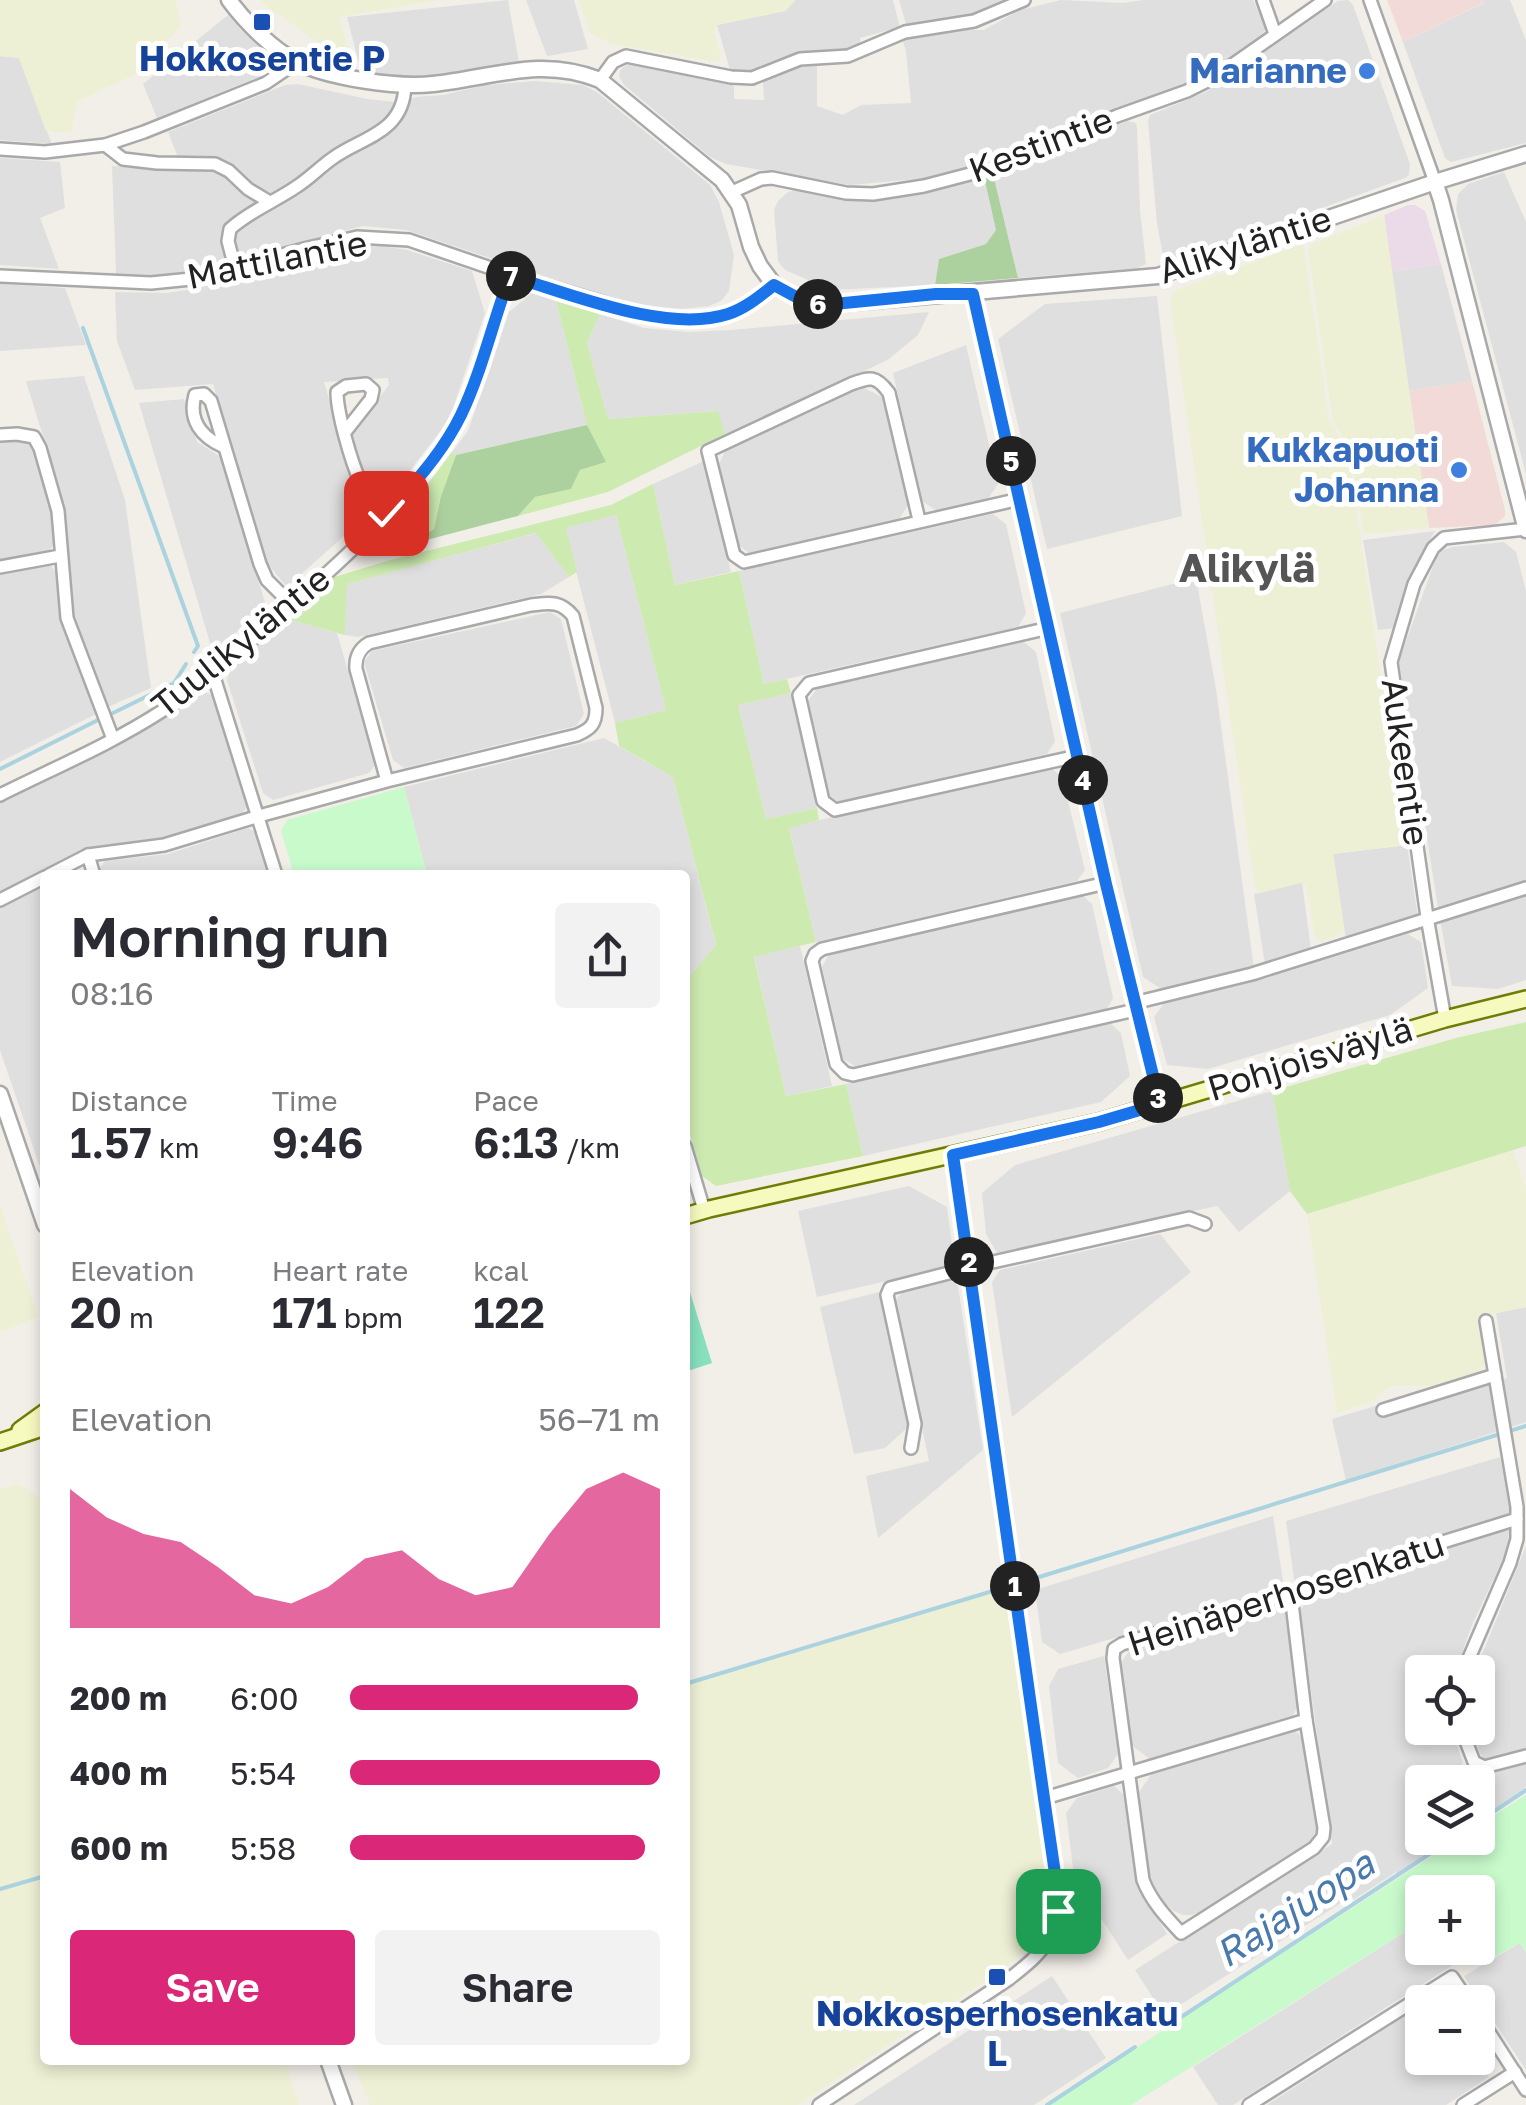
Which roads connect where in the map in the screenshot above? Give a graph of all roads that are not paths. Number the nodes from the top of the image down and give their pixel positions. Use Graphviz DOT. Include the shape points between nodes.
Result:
graph roads {
  1 [pos="229,0"];
  2 [pos="1024,0"];
  3 [pos="1263,0"];
  4 [pos="1325,0"];
  5 [pos="1370,0"];
  6 [pos="1275,34"];
  7 [pos="297,62"];
  8 [pos="600,80"];
  9 [pos="404,85"];
  10 [pos="105,145"];
  11 [pos="0,149"];
  12 [pos="1526,154"];
  13 [pos="1435,182"];
  14 [pos="732,192"];
  15 [pos="268,202"];
  16 [pos="235,268"];
  17 [pos="0,276"];
  18 [pos="510,276"];
  19 [pos="774,285"];
  20 [pos="973,294"];
  21 [pos="346,432"];
  22 [pos="0,435"];
  23 [pos="224,446"];
  24 [pos="1020,499"];
  25 [pos="386,513"];
  26 [pos="919,520"];
  27 [pos="1526,529"];
  28 [pos="60,556"];
  29 [pos="0,567"];
  30 [pos="292,605"];
  31 [pos="1049,628"];
  32 [pos="213,674"];
  33 [pos="113,740"];
  34 [pos="1077,756"];
  35 [pos="387,781"];
  36 [pos="0,794"];
  37 [pos="259,816"];
  38 [pos="88,855"];
  39 [pos="59,870"];
  40 [pos="92,870"];
  41 [pos="275,870"];
  42 [pos="40,880"];
  43 [pos="1106,884"];
  44 [pos="1526,888"];
  45 [pos="0,900"];
  46 [pos="1428,917"];
  47 [pos="1526,999"];
  48 [pos="1134,1006"];
  49 [pos="1445,1019"];
  50 [pos="0,1094"];
  51 [pos="1160,1104"];
  52 [pos="953,1155"];
  53 [pos="690,1163"];
  54 [pos="39,1188"];
  55 [pos="704,1210"];
  56 [pos="690,1214"];
  57 [pos="1205,1224"];
  58 [pos="970,1268"];
  59 [pos="1486,1321"];
  60 [pos="1495,1375"];
  61 [pos="1383,1410"];
  62 [pos="40,1415"];
  63 [pos="40,1429"];
  64 [pos="4,1440"];
  65 [pos="912,1448"];
  66 [pos="1518,1519"];
  67 [pos="1291,1595"];
  68 [pos="1470,1655"];
  69 [pos="1306,1720"];
  70 [pos="1468,1745"];
  71 [pos="1526,1756"];
  72 [pos="1127,1772"];
  73 [pos="1044,1798"];
  74 [pos="1405,2007"];
  75 [pos="1495,2042"];
  76 [pos="330,2065"];
  77 [pos="1514,2072"];
  78 [pos="1526,2090"];
  79 [pos="344,2105"];
  80 [pos="819,2105"];
  81 [pos="1249,2105"];
  82 [pos="1463,2105"];
  1 -- 7 [label="street"];
  2 -- 8 [label="street" via="974,21 905,32 848,56 800,59 752,78 626,56"];
  3 -- 6 [label="street"];
  4 -- 6 [label="street, Kestintie"];
  5 -- 13 [label="street"];
  6 -- 14 [label="street, Kestintie" via="1188,91 990,169 873,194 772,178"];
  7 -- 9 [label="street"];
  7 -- 10 [label="street" via="266,82"];
  8 -- 9 [label="street" via="526,68"];
  8 -- 14 [label="street"];
  9 -- 15 [label="street" via="394,120"];
  10 -- 11 [label="street"];
  10 -- 15 [label="street" via="123,159 214,164"];
  12 -- 13 [label="street, Alikyläntie"];
  13 -- 20 [label="street, Alikyläntie" via="1158,276"];
  13 -- 27 [label="street"];
  14 -- 19 [label="street" via="751,247"];
  15 -- 16 [label="street" via="230,229"];
  16 -- 17 [label="street, Mattilantie" via="151,283"];
  16 -- 18 [label="street, Mattilantie" via="358,237 409,240"];
  18 -- 19 [label="street, Mattilantie" via="651,318 697,320 742,308"];
  18 -- 25 [label="street, Tuulikyläntie" via="461,415 440,452"];
  19 -- 20 [label="street, Alikyläntie" via="824,305"];
  20 -- 24 [label="street"];
  21 -- 25 [label="street" via="360,480"];
  22 -- 28 [label="street" via="34,438 40,448 58,511"];
  23 -- 30 [label="street" via="260,564"];
  24 -- 26 [label="street"];
  24 -- 31 [label="street"];
  25 -- 30 [label="street, Tuulikyläntie"];
  26 -- 26 [label="street" via="744,562 734,555 708,451 868,378 889,393"];
  27 -- 46 [label="street, Aukeentie" via="1444,538 1433,548 1414,584 1391,662"];
  28 -- 29 [label="street"];
  28 -- 33 [label="street" via="67,618"];
  30 -- 32 [label="street, Tuulikyläntie"];
  31 -- 34 [label="street"];
  31 -- 34 [label="street" via="808,683 799,695 823,801 835,810"];
  32 -- 33 [label="street, Tuulikyläntie"];
  32 -- 37 [label="street"];
  33 -- 36 [label="street, Tuulikyläntie"];
  34 -- 43 [label="street"];
  35 -- 35 [label="street" via="590,730 596,708 567,608 556,602 530,605 363,647 356,669"];
  35 -- 37 [label="street"];
  37 -- 38 [label="street" via="164,845"];
  37 -- 41 [label="street"];
  38 -- 39 [label="street"];
  38 -- 40 [label="street"];
  42 -- 45 [label="street"];
  43 -- 48 [label="street"];
  43 -- 48 [label="street" via="822,949 812,961 836,1064 845,1073"];
  44 -- 46 [label="street"];
  46 -- 48 [label="street"];
  46 -- 49 [label="street, Aukeentie"];
  47 -- 49 [label="main road, Pohjoisväylä"];
  48 -- 51 [label="street"];
  49 -- 51 [label="main road, Pohjoisväylä"];
  50 -- 54 [label="street"];
  51 -- 52 [label="main road, Pohjoisväylä"];
  52 -- 55 [label="main road, Pohjoisväylä"];
  52 -- 58 [label="street"];
  53 -- 55 [label="street"];
  55 -- 56 [label="main road, Pohjoisväylä"];
  57 -- 58 [label="street" via="1189,1218"];
  58 -- 65 [label="street" via="905,1283 887,1295 915,1424"];
  58 -- 73 [label="street"];
  59 -- 60 [label="street"];
  60 -- 61 [label="street"];
  60 -- 66 [label="street"];
  62 -- 64 [label="main road"];
  63 -- 64 [label="main road"];
  66 -- 67 [label="street, Heinäperhosenkatu"];
  66 -- 68 [label="street" via="1510,1563"];
  67 -- 69 [label="street"];
  67 -- 72 [label="street, Heinäperhosenkatu" via="1114,1649"];
  69 -- 72 [label="street"];
  69 -- 72 [label="street" via="1323,1837 1181,1933 1142,1880"];
  70 -- 71 [label="street" via="1484,1767"];
  72 -- 73 [label="street"];
  73 -- 80 [label="street" via="1058,1911 1048,1941 1010,1979"];
  74 -- 81 [label="street"];
  75 -- 77 [label="street"];
  76 -- 79 [label="street"];
  77 -- 78 [label="street"];
  77 -- 82 [label="street"];
}
